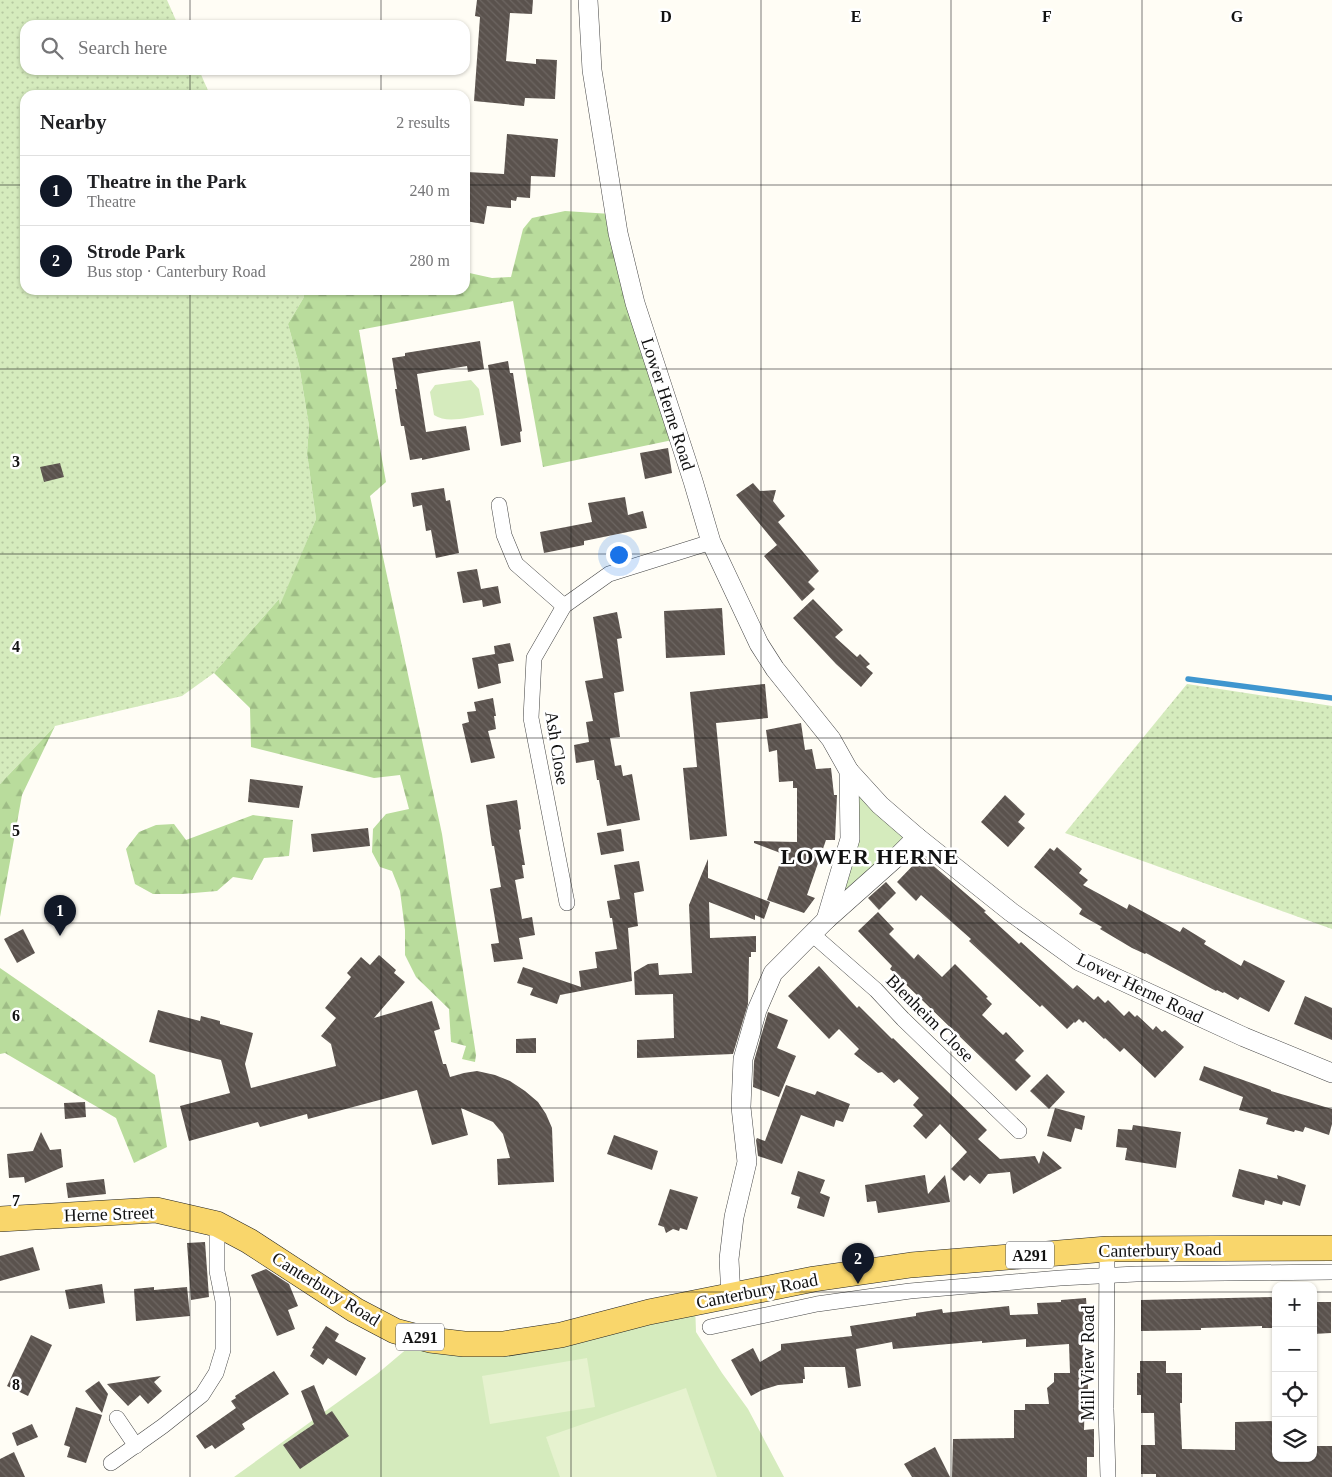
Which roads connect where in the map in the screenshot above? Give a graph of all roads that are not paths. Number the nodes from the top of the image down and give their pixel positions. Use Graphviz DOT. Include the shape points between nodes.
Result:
graph roads {
  1 [pos="588,0"];
  2 [pos="499,505"];
  3 [pos="711,542"];
  4 [pos="564,606"];
  5 [pos="849,771"];
  6 [pos="916,837"];
  7 [pos="567,903"];
  8 [pos="826,920"];
  9 [pos="812,934"];
  10 [pos="1332,1073"];
  11 [pos="1019,1131"];
  12 [pos="0,1219"];
  13 [pos="217,1224"];
  14 [pos="1332,1248"];
  15 [pos="1107,1249"];
  16 [pos="1332,1272"];
  17 [pos="1107,1275"];
  18 [pos="730,1296"];
  19 [pos="710,1327"];
  20 [pos="117,1418"];
  21 [pos="136,1446"];
  22 [pos="111,1463"];
  23 [pos="1108,1477"];
  1 -- 3 [label="street, Lower Herne Road" via="592,70 618,234 635,303"];
  2 -- 4 [label="street" via="504,535 516,564"];
  3 -- 4 [label="street, Ash Close" via="609,574"];
  3 -- 5 [label="street, Lower Herne Road" via="759,644 831,739"];
  4 -- 7 [label="street, Ash Close" via="534,658 531,718"];
  5 -- 6 [label="street, Lower Herne Road"];
  5 -- 8 [label="street, Lower Herne Road" via="850,839"];
  6 -- 8 [label="street, Lower Herne Road"];
  6 -- 10 [label="street, Lower Herne Road" via="1010,912 1079,961 1244,1037"];
  8 -- 9 [label="street, Lower Herne Road"];
  9 -- 11 [label="street, Blenheim Close" via="876,990"];
  9 -- 18 [label="street, Lower Herne Road" via="773,972 757,1010 743,1059 741,1107 747,1162 734,1217"];
  12 -- 13 [label="main road, Herne Street / A291" via="156,1210"];
  13 -- 18 [label="main road, Canterbury Road / A291" via="249,1241 354,1310 394,1331 430,1340 503,1344 561,1335 649,1312"];
  13 -- 21 [label="street" via="223,1350 216,1373 202,1395"];
  14 -- 15 [label="main road, Canterbury Road / A291"];
  15 -- 17 [label="street, Mill View Road"];
  15 -- 18 [label="main road, Canterbury Road / A291" via="911,1265 814,1279"];
  16 -- 17 [label="street, Canterbury Road"];
  17 -- 19 [label="street, Canterbury Road" via="910,1291 817,1304 744,1328"];
  17 -- 23 [label="street, Mill View Road"];
  20 -- 21 [label="street"];
  21 -- 22 [label="street"];
}
